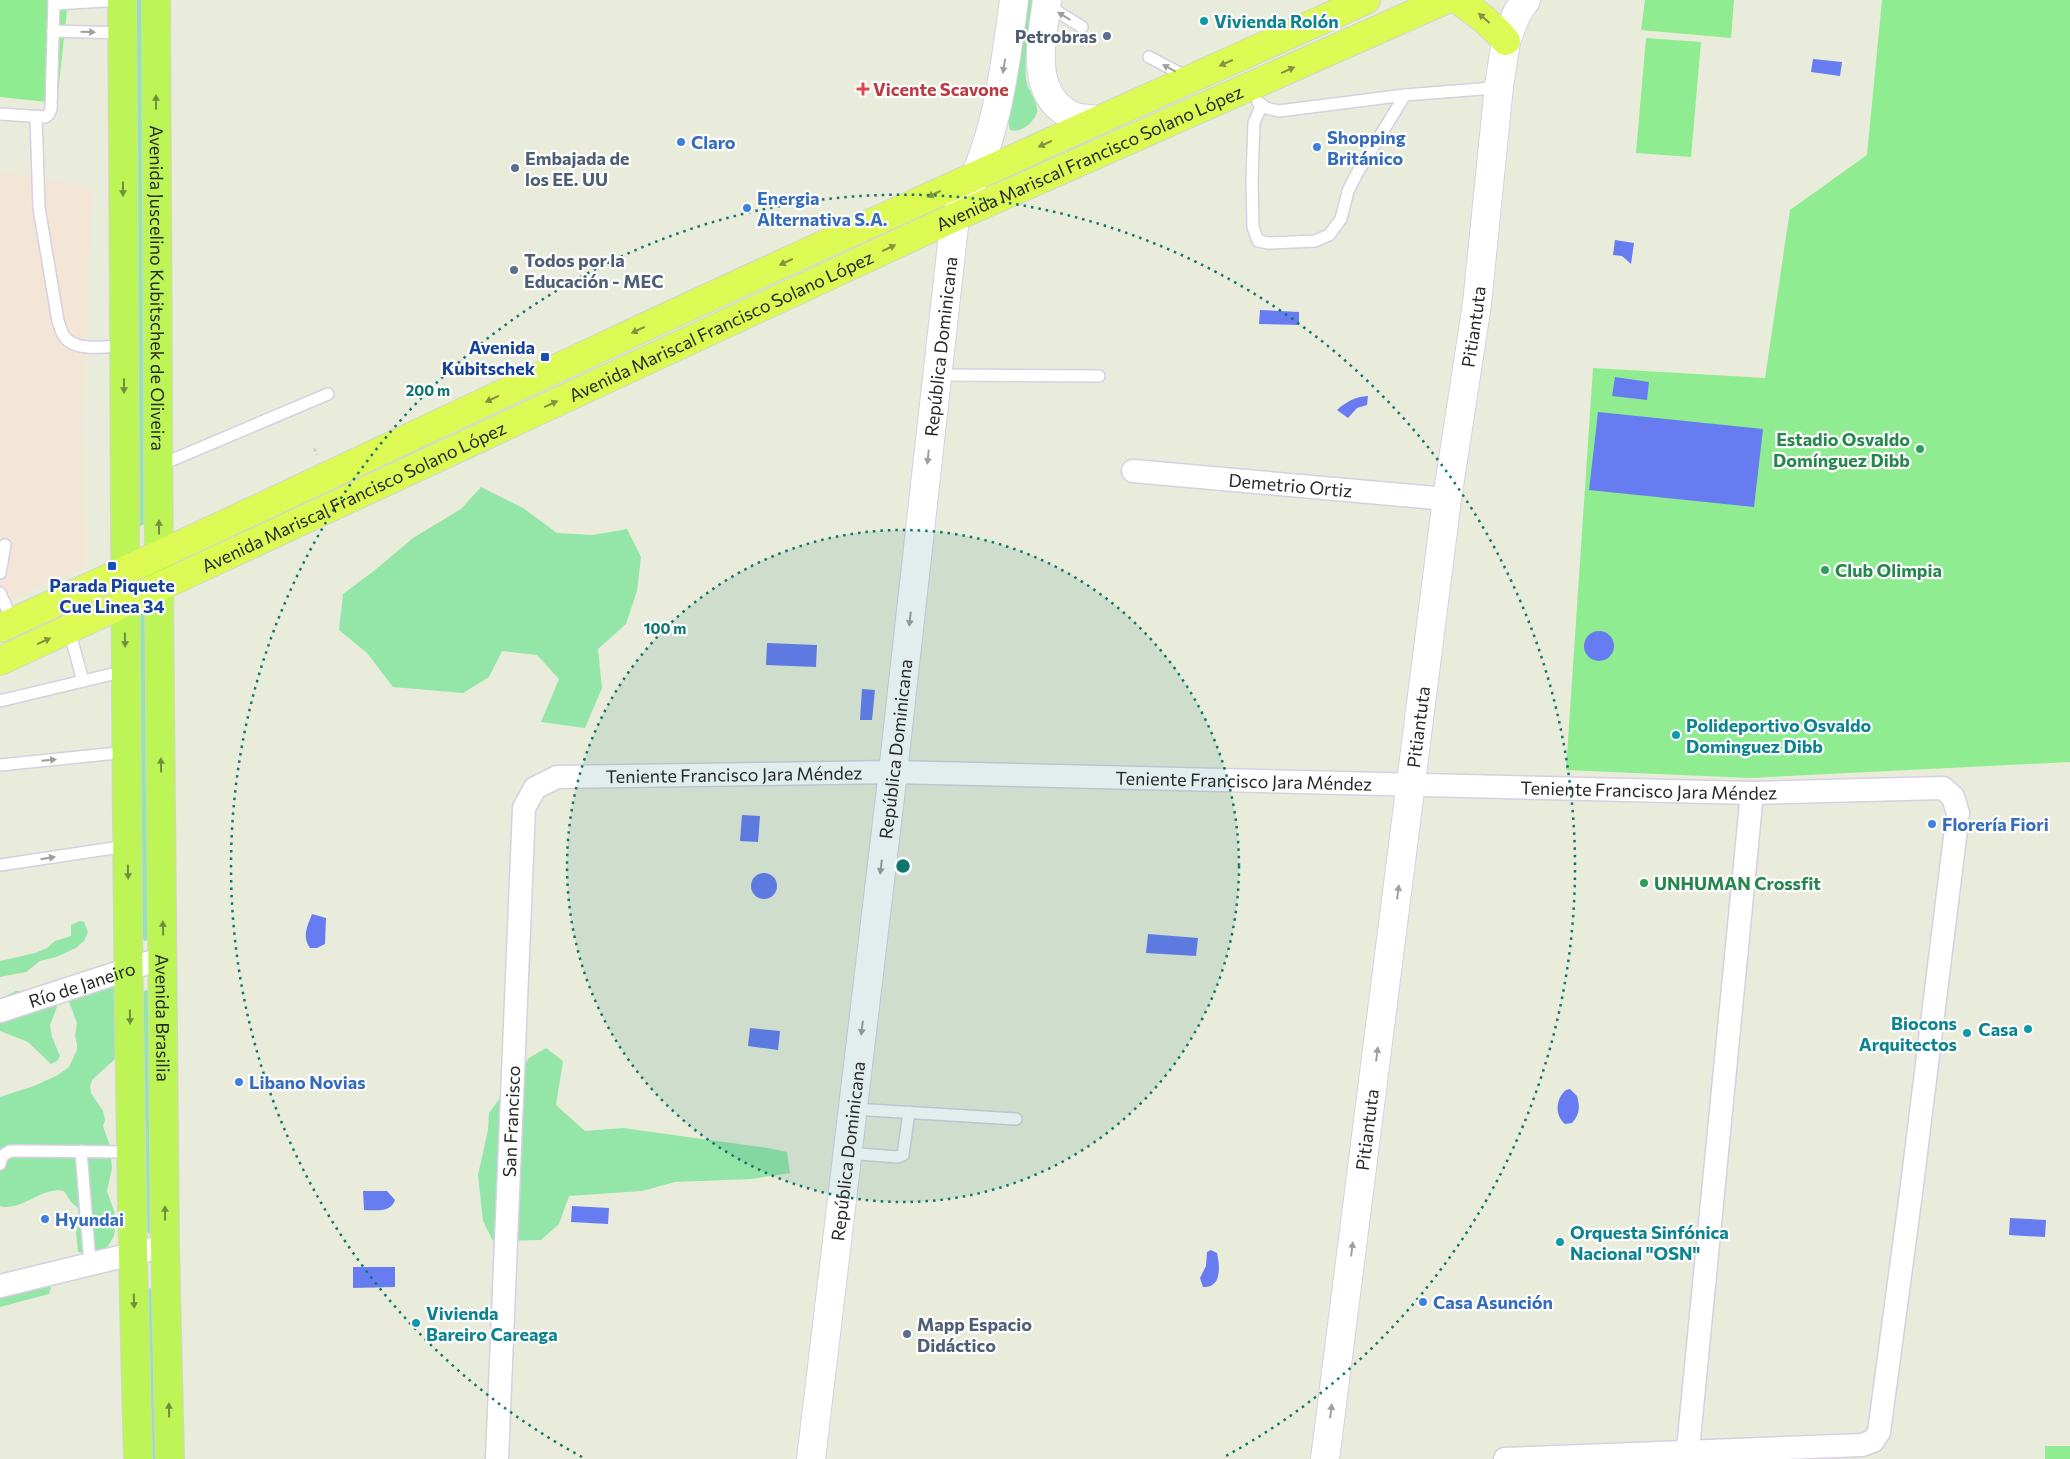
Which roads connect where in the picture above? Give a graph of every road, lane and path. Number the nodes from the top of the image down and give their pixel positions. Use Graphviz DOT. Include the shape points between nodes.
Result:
graph roads {
  1 [pos="122,0"];
  2 [pos="156,0"];
  3 [pos="1014,0"];
  4 [pos="1366,0"];
  5 [pos="1445,0"];
  6 [pos="1458,0"];
  7 [pos="1526,0"];
  8 [pos="54,2"];
  9 [pos="1047,2"];
  10 [pos="1082,26"];
  11 [pos="53,31"];
  12 [pos="123,33"];
  13 [pos="1506,41"];
  14 [pos="1149,57"];
  15 [pos="1190,79"];
  16 [pos="1500,86"];
  17 [pos="1405,95"];
  18 [pos="1255,97"];
  19 [pos="0,114"];
  20 [pos="36,116"];
  21 [pos="1098,120"];
  22 [pos="123,162"];
  23 [pos="157,163"];
  24 [pos="978,174"];
  25 [pos="955,217"];
  26 [pos="124,345"];
  27 [pos="937,375"];
  28 [pos="1099,376"];
  29 [pos="328,394"];
  30 [pos="158,466"];
  31 [pos="1133,471"];
  32 [pos="1447,500"];
  33 [pos="6,545"];
  34 [pos="0,573"];
  35 [pos="159,573"];
  36 [pos="125,589"];
  37 [pos="0,593"];
  38 [pos="7,625"];
  39 [pos="69,630"];
  40 [pos="0,661"];
  41 [pos="126,671"];
  42 [pos="83,681"];
  43 [pos="0,701"];
  44 [pos="127,752"];
  45 [pos="0,764"];
  46 [pos="893,772"];
  47 [pos="1411,784"];
  48 [pos="535,788"];
  49 [pos="1752,793"];
  50 [pos="128,846"];
  51 [pos="0,865"];
  52 [pos="163,958"];
  53 [pos="130,968"];
  54 [pos="0,1011"];
  55 [pos="853,1108"];
  56 [pos="909,1112"];
  57 [pos="1016,1118"];
  58 [pos="81,1151"];
  59 [pos="131,1152"];
  60 [pos="847,1153"];
  61 [pos="0,1164"];
  62 [pos="165,1246"];
  63 [pos="132,1253"];
  64 [pos="90,1263"];
  65 [pos="0,1286"];
  66 [pos="1687,1455"];
  67 [pos="138,1459"];
  68 [pos="170,1459"];
  69 [pos="497,1459"];
  70 [pos="811,1459"];
  71 [pos="1325,1459"];
  72 [pos="1505,1459"];
  1 -- 8 [label="lane"];
  1 -- 12 [label="main road, Avenida Juscelino Kubitschek de Oliveira"];
  23 -- 2 [label="main road, Avenida Juscelino Kubitschek de Oliveira, one-way"];
  3 -- 24 [label="street, one-way" via="999,102"];
  4 -- 15 [label="highway, Avenida Mariscal Francisco Solano López, one-way"];
  18 -- 5 [label="highway, Avenida Mariscal Francisco Solano López, one-way"];
  13 -- 6 [label="highway, one-way" via="1478,13"];
  7 -- 13 [label="street, Pitiantuta"];
  8 -- 11 [label="lane"];
  10 -- 9 [label="lane, one-way"];
  9 -- 21 [label="street" via="1041,46 1045,88 1059,107 1067,112 1076,117"];
  11 -- 12 [label="lane, one-way"];
  11 -- 20 [label="lane" via="51,109 45,116"];
  12 -- 22 [label="main road, Avenida Juscelino Kubitschek de Oliveira"];
  13 -- 16 [label="street, Pitiantuta"];
  15 -- 14 [label="lane, one-way"];
  15 -- 21 [label="highway, Avenida Mariscal Francisco Solano López"];
  16 -- 17 [label="lane"];
  16 -- 32 [label="street, Pitiantuta" via="1477,304"];
  17 -- 18 [label="lane" via="1279,111"];
  17 -- 18 [label="lane" via="1348,191 1340,219 1329,235 1315,241 1268,243 1258,240 1253,227"];
  18 -- 25 [label="highway, Avenida Mariscal Francisco Solano López"];
  19 -- 20 [label="lane"];
  20 -- 26 [label="lane" via="39,208 58,321 64,337 72,344 96,347"];
  21 -- 24 [label="highway, Avenida Mariscal Francisco Solano López, one-way"];
  22 -- 23 [label="main road"];
  22 -- 26 [label="main road, Avenida Juscelino Kubitschek de Oliveira, one-way"];
  23 -- 30 [label="main road, Avenida Juscelino Kubitschek de Oliveira"];
  24 -- 25 [label="street"];
  24 -- 35 [label="highway, Avenida Mariscal Francisco Solano López, one-way" via="593,351"];
  25 -- 27 [label="street, República Dominicana"];
  35 -- 25 [label="highway, Avenida Mariscal Francisco Solano López, one-way"];
  26 -- 36 [label="main road, Avenida Juscelino Kubitschek de Oliveira, one-way"];
  27 -- 28 [label="lane"];
  27 -- 46 [label="street, República Dominicana, one-way"];
  29 -- 30 [label="lane"];
  35 -- 30 [label="main road, Avenida Juscelino Kubitschek de Oliveira, one-way"];
  31 -- 32 [label="street, Demetrio Ortiz"];
  32 -- 47 [label="street, Pitiantuta"];
  33 -- 34 [label="lane"];
  35 -- 36 [label="highway, Avenida Mariscal Francisco Solano López"];
  52 -- 35 [label="main road, Avenida Brasilia, one-way"];
  36 -- 38 [label="highway, Avenida Mariscal Francisco Solano López"];
  36 -- 39 [label="highway, Avenida Mariscal Francisco Solano López"];
  36 -- 41 [label="main road, Avenida Brasilia, one-way"];
  37 -- 38 [label="lane"];
  40 -- 39 [label="highway, Avenida Mariscal Francisco Solano López, one-way"];
  39 -- 42 [label="lane"];
  41 -- 42 [label="lane"];
  41 -- 44 [label="main road, Avenida Brasilia"];
  42 -- 43 [label="lane"];
  45 -- 44 [label="lane, one-way"];
  44 -- 50 [label="main road, Avenida Brasilia"];
  46 -- 47 [label="street, Teniente Francisco Jara Méndez"];
  46 -- 48 [label="street, Teniente Francisco Jara Méndez" via="558,778"];
  46 -- 55 [label="street, República Dominicana, one-way"];
  47 -- 49 [label="street, Teniente Francisco Jara Méndez"];
  71 -- 47 [label="street, Pitiantuta, one-way"];
  48 -- 69 [label="street, San Francisco" via="524,808"];
  49 -- 66 [label="street"];
  49 -- 66 [label="street, Teniente Francisco Jara Méndez" via="1943,788 1953,797 1958,813 1879,1432 1873,1441 1862,1445"];
  51 -- 50 [label="lane, one-way"];
  50 -- 53 [label="main road, Avenida Brasilia, one-way"];
  52 -- 53 [label="street, Río de Janeiro"];
  62 -- 52 [label="main road, Avenida Brasilia, one-way"];
  53 -- 54 [label="street, Río de Janeiro"];
  53 -- 59 [label="main road, Avenida Brasilia, one-way"];
  55 -- 56 [label="lane"];
  55 -- 60 [label="street, República Dominicana"];
  56 -- 57 [label="lane"];
  56 -- 60 [label="lane" via="903,1155"];
  58 -- 59 [label="lane"];
  58 -- 61 [label="lane" via="10,1151 2,1156"];
  58 -- 64 [label="lane"];
  59 -- 63 [label="main road, Avenida Brasilia"];
  60 -- 70 [label="street, República Dominicana"];
  62 -- 63 [label="street"];
  68 -- 62 [label="main road, Avenida Brasilia, one-way"];
  63 -- 64 [label="street"];
  63 -- 67 [label="main road, Avenida Brasilia, one-way"];
  64 -- 65 [label="street"];
  66 -- 72 [label="street"];
}
